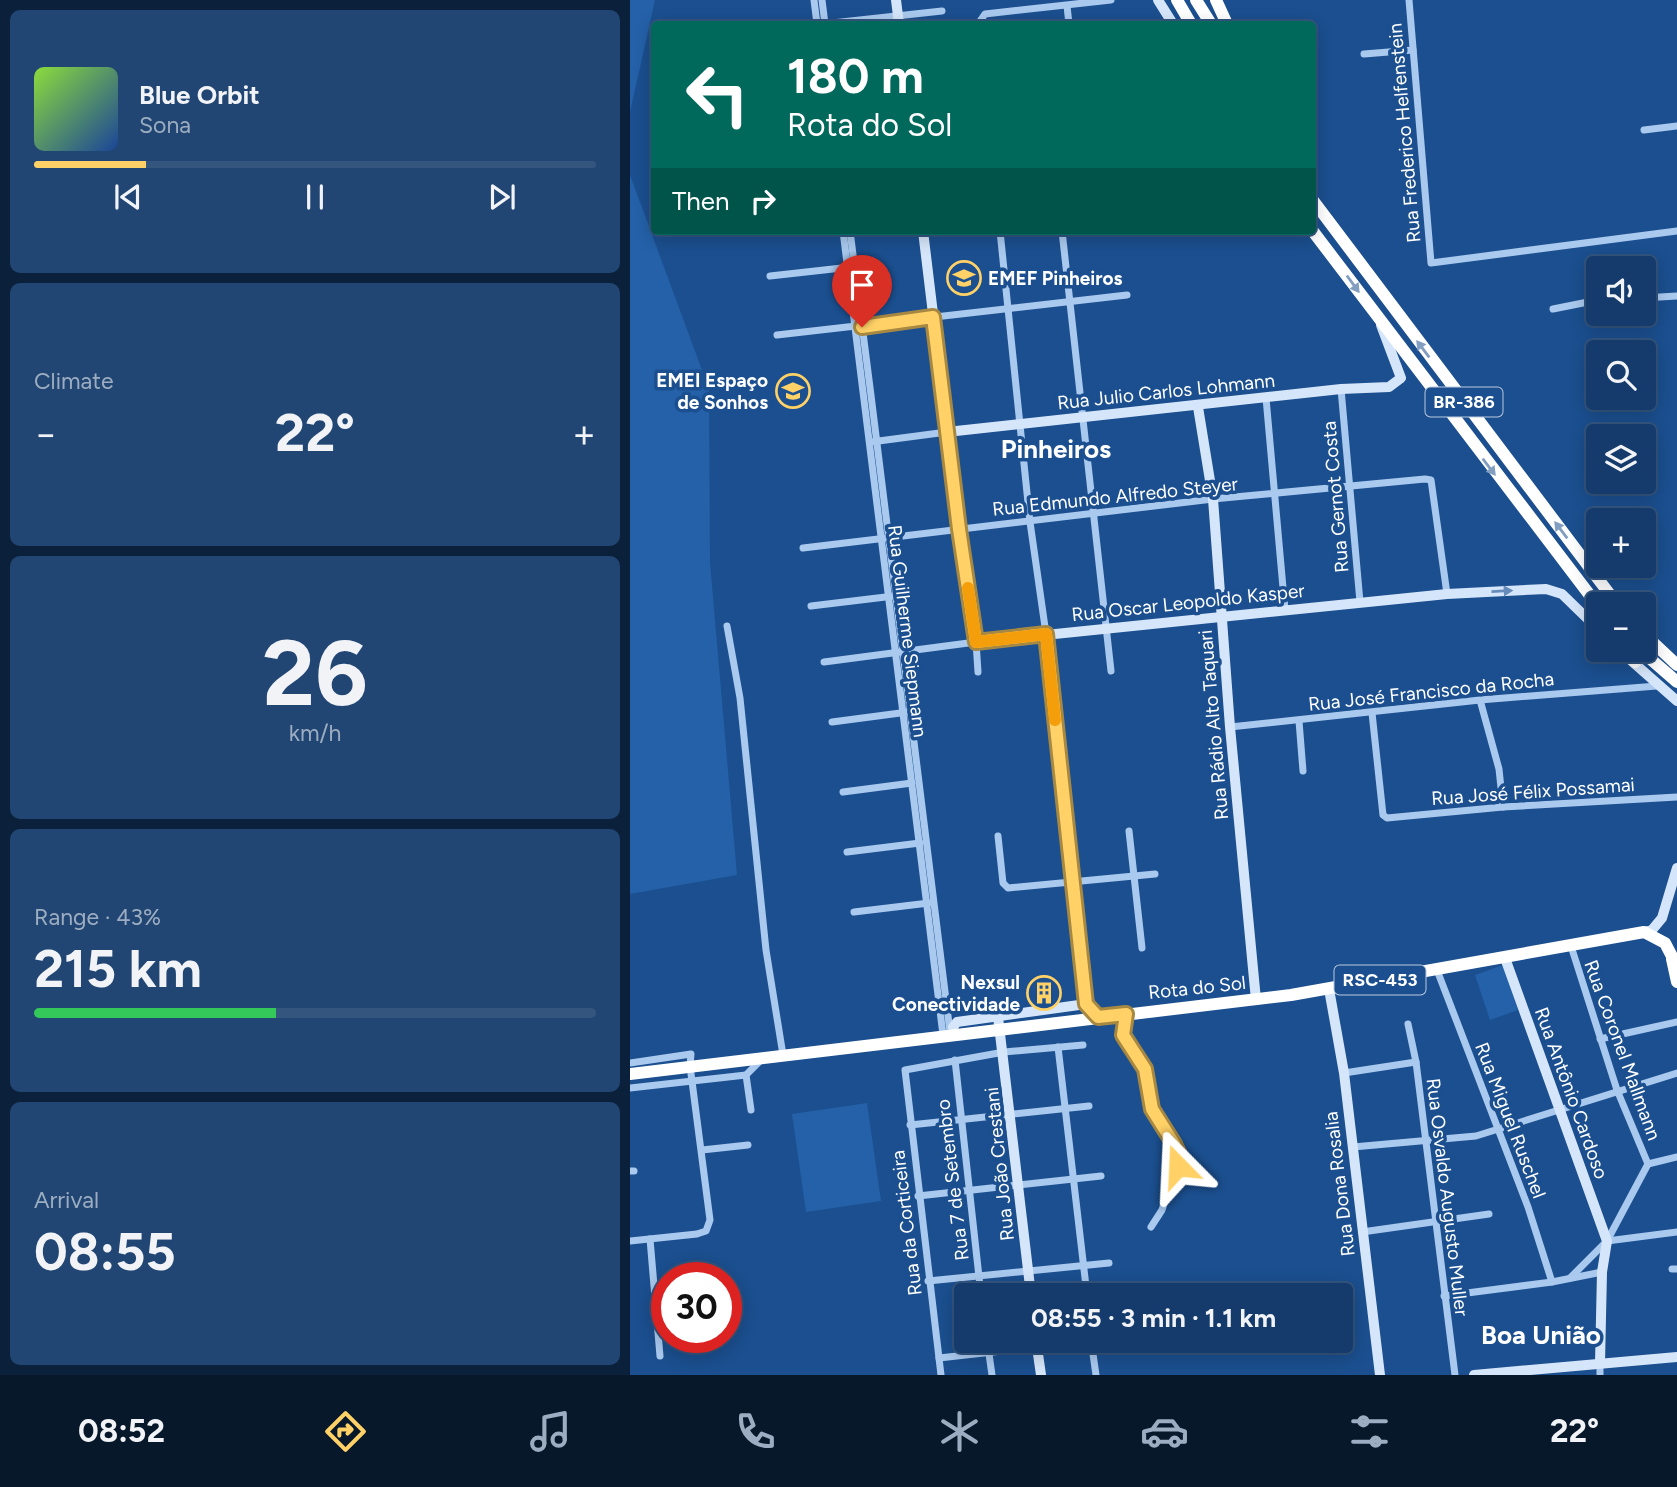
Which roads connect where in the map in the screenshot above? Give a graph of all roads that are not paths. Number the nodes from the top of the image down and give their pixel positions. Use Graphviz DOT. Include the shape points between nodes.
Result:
graph roads {
  1 [pos="814,0"];
  2 [pos="822,0"];
  3 [pos="896,0"];
  4 [pos="1111,0"];
  5 [pos="1158,0"];
  6 [pos="1177,0"];
  7 [pos="1196,0"];
  8 [pos="1409,0"];
  9 [pos="1219,2"];
  10 [pos="1067,6"];
  11 [pos="942,11"];
  12 [pos="898,20"];
  13 [pos="817,21"];
  14 [pos="825,21"];
  15 [pos="880,21"];
  16 [pos="980,21"];
  17 [pos="1069,21"];
  18 [pos="1170,21"];
  19 [pos="1189,21"];
  20 [pos="1209,21"];
  21 [pos="1226,21"];
  22 [pos="1413,50"];
  23 [pos="1364,54"];
  24 [pos="1677,126"];
  25 [pos="1644,130"];
  26 [pos="1316,204"];
  27 [pos="1677,231"];
  28 [pos="845,235"];
  29 [pos="850,235"];
  30 [pos="923,235"];
  31 [pos="1000,235"];
  32 [pos="1062,235"];
  33 [pos="1316,235"];
  34 [pos="851,267"];
  35 [pos="770,276"];
  36 [pos="1127,296"];
  37 [pos="1677,296"];
  38 [pos="1656,297"];
  39 [pos="1069,302"];
  40 [pos="1586,302"];
  41 [pos="1008,308"];
  42 [pos="1553,309"];
  43 [pos="933,317"];
  44 [pos="1379,320"];
  45 [pos="859,327"];
  46 [pos="778,335"];
  47 [pos="1341,389"];
  48 [pos="1266,398"];
  49 [pos="1198,407"];
  50 [pos="1083,419"];
  51 [pos="1020,424"];
  52 [pos="947,432"];
  53 [pos="872,442"];
  54 [pos="1349,487"];
  55 [pos="1275,494"];
  56 [pos="1213,499"];
  57 [pos="1095,513"];
  58 [pos="1030,522"];
  59 [pos="959,529"];
  60 [pos="884,538"];
  61 [pos="803,548"];
  62 [pos="1587,592"];
  63 [pos="1608,592"];
  64 [pos="1447,594"];
  65 [pos="894,596"];
  66 [pos="1360,602"];
  67 [pos="811,606"];
  68 [pos="1285,610"];
  69 [pos="1221,616"];
  70 [pos="1586,618"];
  71 [pos="727,626"];
  72 [pos="1107,627"];
  73 [pos="1046,634"];
  74 [pos="976,642"];
  75 [pos="1656,646"];
  76 [pos="901,652"];
  77 [pos="1639,662"];
  78 [pos="1640,662"];
  79 [pos="1642,662"];
  80 [pos="824,663"];
  81 [pos="1677,665"];
  82 [pos="1111,671"];
  83 [pos="978,673"];
  84 [pos="1677,682"];
  85 [pos="1635,686"];
  86 [pos="1657,686"];
  87 [pos="1480,700"];
  88 [pos="1677,701"];
  89 [pos="908,712"];
  90 [pos="1372,713"];
  91 [pos="1299,721"];
  92 [pos="832,722"];
  93 [pos="1230,727"];
  94 [pos="915,746"];
  95 [pos="906,747"];
  96 [pos="1303,771"];
  97 [pos="914,783"];
  98 [pos="843,792"];
  99 [pos="1677,797"];
  100 [pos="1503,807"];
  101 [pos="1129,831"];
  102 [pos="998,836"];
  103 [pos="922,843"];
  104 [pos="848,852"];
  105 [pos="1677,869"];
  106 [pos="1135,873"];
  107 [pos="1155,873"];
  108 [pos="1070,880"];
  109 [pos="929,903"];
  110 [pos="854,912"];
  111 [pos="1662,918"];
  112 [pos="1644,932"];
  113 [pos="1571,946"];
  114 [pos="1142,948"];
  115 [pos="1672,952"];
  116 [pos="1505,958"];
  117 [pos="1437,970"];
  118 [pos="1677,982"];
  119 [pos="1329,989"];
  120 [pos="1256,1000"];
  121 [pos="1086,1004"];
  122 [pos="1126,1014"];
  123 [pos="1098,1017"];
  124 [pos="1677,1022"];
  125 [pos="999,1023"];
  126 [pos="1408,1024"];
  127 [pos="949,1030"];
  128 [pos="1600,1039"];
  129 [pos="1083,1045"];
  130 [pos="1058,1047"];
  131 [pos="1004,1052"];
  132 [pos="783,1055"];
  133 [pos="764,1057"];
  134 [pos="955,1060"];
  135 [pos="1416,1062"];
  136 [pos="630,1063"];
  137 [pos="690,1066"];
  138 [pos="1344,1073"];
  139 [pos="1677,1073"];
  140 [pos="630,1074"];
  141 [pos="746,1075"];
  142 [pos="694,1081"];
  143 [pos="630,1088"];
  144 [pos="1617,1090"];
  145 [pos="1089,1106"];
  146 [pos="1064,1107"];
  147 [pos="1558,1108"];
  148 [pos="751,1110"];
  149 [pos="1012,1113"];
  150 [pos="961,1119"];
  151 [pos="910,1125"];
  152 [pos="1499,1128"];
  153 [pos="1423,1139"];
  154 [pos="748,1145"];
  155 [pos="1353,1147"];
  156 [pos="702,1150"];
  157 [pos="1677,1157"];
  158 [pos="1648,1164"];
  159 [pos="1101,1176"];
  160 [pos="1074,1179"];
  161 [pos="1019,1187"];
  162 [pos="969,1191"];
  163 [pos="918,1196"];
  164 [pos="1489,1214"];
  165 [pos="1434,1222"];
  166 [pos="1151,1227"];
  167 [pos="1362,1232"];
  168 [pos="1677,1232"];
  169 [pos="650,1239"];
  170 [pos="630,1241"];
  171 [pos="1607,1241"];
  172 [pos="1109,1263"];
  173 [pos="1084,1266"];
  174 [pos="1029,1271"];
  175 [pos="1602,1272"];
  176 [pos="979,1277"];
  177 [pos="1570,1278"];
  178 [pos="929,1281"];
  179 [pos="1552,1282"];
  180 [pos="980,1283"];
  181 [pos="1030,1283"];
  182 [pos="1086,1283"];
  183 [pos="1444,1296"];
  184 [pos="980,1353"];
  185 [pos="988,1353"];
  186 [pos="1038,1353"];
  187 [pos="1093,1353"];
  188 [pos="660,1356"];
  189 [pos="1677,1357"];
  190 [pos="939,1358"];
  191 [pos="1600,1363"];
  192 [pos="941,1375"];
  193 [pos="992,1375"];
  194 [pos="1041,1375"];
  195 [pos="1096,1375"];
  196 [pos="1380,1375"];
  197 [pos="1455,1375"];
  198 [pos="1474,1375"];
  199 [pos="1600,1375"];
  1 -- 13 [label="street"];
  2 -- 14 [label="street"];
  3 -- 12 [label="street"];
  4 -- 10 [label="street"];
  5 -- 18 [label="street"];
  6 -- 19 [label="highway"];
  7 -- 20 [label="highway"];
  8 -- 22 [label="street, Rua Frederico Helfenstein"];
  9 -- 21 [label="highway"];
  10 -- 16 [label="street" via="985,14"];
  10 -- 17 [label="street"];
  11 -- 12 [label="street"];
  12 -- 15 [label="street"];
  22 -- 23 [label="street"];
  22 -- 27 [label="street, Rua Frederico Helfenstein" via="1431,262"];
  24 -- 25 [label="street"];
  63 -- 26 [label="highway, BR-386, one-way"];
  28 -- 34 [label="street, Rua Guilherme Siepmann"];
  29 -- 34 [label="street, Rua Guilherme Siepmann"];
  30 -- 43 [label="street"];
  31 -- 41 [label="street"];
  32 -- 39 [label="street"];
  33 -- 44 [label="highway, BR-386, one-way"];
  34 -- 35 [label="street"];
  34 -- 45 [label="street, Rua Guilherme Siepmann"];
  36 -- 39 [label="street"];
  37 -- 38 [label="street"];
  39 -- 41 [label="street"];
  39 -- 50 [label="street"];
  40 -- 42 [label="street"];
  41 -- 43 [label="street"];
  41 -- 51 [label="street"];
  43 -- 45 [label="street"];
  43 -- 52 [label="street"];
  44 -- 47 [label="street, Rua Julio Carlos Lohmann" via="1400,372 1399,382 1389,387"];
  44 -- 62 [label="highway, BR-386, one-way"];
  45 -- 46 [label="street"];
  45 -- 53 [label="street, Rua Guilherme Siepmann"];
  47 -- 48 [label="street, Rua Julio Carlos Lohmann"];
  47 -- 54 [label="street, Rua Gernot Costa"];
  48 -- 49 [label="street, Rua Julio Carlos Lohmann"];
  48 -- 55 [label="street"];
  49 -- 50 [label="street, Rua Julio Carlos Lohmann"];
  49 -- 56 [label="street, Rua Rádio Alto Taquari"];
  50 -- 51 [label="street, Rua Julio Carlos Lohmann"];
  50 -- 57 [label="street"];
  51 -- 52 [label="street, Rua Julio Carlos Lohmann"];
  51 -- 58 [label="street"];
  52 -- 53 [label="street, Rua Julio Carlos Lohmann"];
  52 -- 59 [label="street"];
  53 -- 60 [label="street, Rua Guilherme Siepmann"];
  54 -- 55 [label="street, Rua Edmundo Alfredo Steyer"];
  54 -- 64 [label="street, Rua Edmundo Alfredo Steyer" via="1430,480"];
  54 -- 66 [label="street, Rua Gernot Costa"];
  55 -- 56 [label="street, Rua Edmundo Alfredo Steyer"];
  55 -- 68 [label="street"];
  56 -- 57 [label="street, Rua Edmundo Alfredo Steyer"];
  56 -- 69 [label="street, Rua Rádio Alto Taquari"];
  57 -- 58 [label="street, Rua Edmundo Alfredo Steyer"];
  57 -- 72 [label="street"];
  58 -- 59 [label="street, Rua Edmundo Alfredo Steyer"];
  58 -- 73 [label="street"];
  59 -- 60 [label="street, Rua Edmundo Alfredo Steyer"];
  59 -- 74 [label="street"];
  60 -- 61 [label="street, Rua Edmundo Alfredo Steyer"];
  60 -- 65 [label="street, Rua Guilherme Siepmann"];
  64 -- 66 [label="street, Rua Oscar Leopoldo Kasper"];
  64 -- 70 [label="street, Rua Oscar Leopoldo Kasper, one-way" via="1557,590"];
  65 -- 67 [label="street"];
  65 -- 76 [label="street, Rua Guilherme Siepmann"];
  66 -- 68 [label="street, Rua Oscar Leopoldo Kasper"];
  68 -- 69 [label="street, Rua Oscar Leopoldo Kasper"];
  69 -- 72 [label="street, Rua Oscar Leopoldo Kasper"];
  69 -- 93 [label="street, Rua Rádio Alto Taquari"];
  71 -- 132 [label="street" via="740,698 766,950"];
  72 -- 73 [label="street, Rua Oscar Leopoldo Kasper"];
  72 -- 82 [label="street"];
  73 -- 74 [label="street, Rua Oscar Leopoldo Kasper"];
  73 -- 108 [label="street"];
  74 -- 76 [label="street, Rua Oscar Leopoldo Kasper"];
  74 -- 83 [label="street"];
  75 -- 81 [label="highway"];
  76 -- 80 [label="street, Rua Oscar Leopoldo Kasper"];
  76 -- 89 [label="street, Rua Guilherme Siepmann"];
  77 -- 85 [label="street"];
  78 -- 86 [label="street"];
  79 -- 84 [label="highway"];
  85 -- 86 [label="street, Rua José Francisco da Rocha"];
  85 -- 87 [label="street, Rua José Francisco da Rocha"];
  86 -- 88 [label="street"];
  87 -- 90 [label="street, Rua José Francisco da Rocha"];
  87 -- 100 [label="street" via="1499,769"];
  89 -- 92 [label="street"];
  89 -- 94 [label="street, Rua Guilherme Siepmann"];
  89 -- 95 [label="street, Rua Guilherme Siepmann"];
  90 -- 91 [label="street, Rua José Francisco da Rocha"];
  90 -- 100 [label="street, Rua José Félix Possamai" via="1383,815 1392,819"];
  91 -- 93 [label="street, Rua José Francisco da Rocha"];
  91 -- 96 [label="street"];
  93 -- 120 [label="street, Rua Rádio Alto Taquari"];
  94 -- 95 [label="street"];
  94 -- 97 [label="street, Rua Guilherme Siepmann"];
  95 -- 97 [label="street, Rua Guilherme Siepmann"];
  97 -- 98 [label="street"];
  97 -- 103 [label="street, Rua Guilherme Siepmann"];
  99 -- 100 [label="street, Rua José Félix Possamai"];
  101 -- 106 [label="street"];
  102 -- 108 [label="street" via="1003,883 1008,888"];
  103 -- 104 [label="street"];
  103 -- 109 [label="street, Rua Guilherme Siepmann"];
  105 -- 111 [label="street"];
  106 -- 107 [label="street"];
  106 -- 108 [label="street"];
  106 -- 114 [label="street"];
  108 -- 121 [label="street"];
  109 -- 110 [label="street"];
  109 -- 127 [label="street, Rua Guilherme Siepmann"];
  111 -- 112 [label="street"];
  111 -- 115 [label="street"];
  112 -- 113 [label="highway, Rota do Sol / RSC-453"];
  112 -- 115 [label="highway"];
  113 -- 116 [label="highway, Rota do Sol / RSC-453"];
  113 -- 128 [label="street, Rua Coronel Mallmann"];
  115 -- 118 [label="highway"];
  116 -- 117 [label="highway, Rota do Sol / RSC-453"];
  116 -- 147 [label="street, Rua Antônio Cardoso"];
  117 -- 119 [label="highway, Rota do Sol / RSC-453"];
  117 -- 152 [label="street, Rua Miguel Ruschel"];
  119 -- 120 [label="highway, Rota do Sol / RSC-453"];
  119 -- 138 [label="street, Rua Dona Rosalia"];
  120 -- 122 [label="highway, Rota do Sol / RSC-453"];
  121 -- 123 [label="street"];
  121 -- 125 [label="street"];
  122 -- 123 [label="highway, Rota do Sol / RSC-453"];
  122 -- 166 [label="street" via="1123,1035 1142,1062 1155,1117 1180,1157 1163,1210"];
  123 -- 125 [label="highway, Rota do Sol / RSC-453"];
  124 -- 128 [label="street"];
  125 -- 127 [label="highway, Rota do Sol / RSC-453"];
  125 -- 131 [label="street, Rua João Crestani"];
  126 -- 135 [label="street, Rua Osvaldo Augusto Muller"];
  127 -- 132 [label="highway, Rota do Sol / RSC-453"];
  128 -- 144 [label="street, Rua Coronel Mallmann"];
  129 -- 130 [label="street"];
  130 -- 131 [label="street"];
  130 -- 146 [label="street"];
  131 -- 134 [label="street"];
  131 -- 149 [label="street, Rua João Crestani"];
  132 -- 133 [label="highway, Rota do Sol / RSC-453"];
  133 -- 137 [label="highway, Rota do Sol / RSC-453"];
  133 -- 141 [label="street"];
  134 -- 150 [label="street, Rua 7 de Setembro"];
  134 -- 151 [label="street, Rua da Corticeira" via="908,1068 904,1074"];
  135 -- 138 [label="street"];
  135 -- 153 [label="street, Rua Osvaldo Augusto Muller"];
  136 -- 137 [label="street" via="691,1054"];
  137 -- 140 [label="highway, Rota do Sol / RSC-453"];
  137 -- 142 [label="street"];
  138 -- 155 [label="street, Rua Dona Rosalia"];
  139 -- 144 [label="street"];
  141 -- 142 [label="street"];
  141 -- 148 [label="street"];
  142 -- 143 [label="street"];
  142 -- 156 [label="street"];
  144 -- 147 [label="street"];
  144 -- 158 [label="street, Rua Coronel Mallmann"];
  145 -- 146 [label="street"];
  146 -- 149 [label="street"];
  146 -- 160 [label="street"];
  147 -- 152 [label="street"];
  147 -- 171 [label="street, Rua Antônio Cardoso"];
  149 -- 150 [label="street"];
  149 -- 161 [label="street, Rua João Crestani"];
  150 -- 151 [label="street"];
  150 -- 162 [label="street, Rua 7 de Setembro"];
  151 -- 163 [label="street, Rua da Corticeira"];
  152 -- 153 [label="street" via="1476,1136"];
  152 -- 179 [label="street, Rua Miguel Ruschel"];
  153 -- 155 [label="street"];
  153 -- 165 [label="street, Rua Osvaldo Augusto Muller"];
  154 -- 156 [label="street"];
  155 -- 167 [label="street, Rua Dona Rosalia"];
  156 -- 169 [label="street" via="709,1226 697,1234"];
  157 -- 158 [label="street"];
  158 -- 171 [label="street"];
  159 -- 160 [label="street"];
  160 -- 161 [label="street"];
  160 -- 173 [label="street"];
  161 -- 162 [label="street"];
  161 -- 174 [label="street, Rua João Crestani"];
  162 -- 163 [label="street"];
  162 -- 176 [label="street, Rua 7 de Setembro"];
  163 -- 178 [label="street, Rua da Corticeira"];
  164 -- 165 [label="street"];
  165 -- 167 [label="street"];
  165 -- 183 [label="street, Rua Osvaldo Augusto Muller"];
  167 -- 196 [label="street, Rua Dona Rosalia"];
  168 -- 171 [label="street"];
  169 -- 170 [label="street"];
  169 -- 188 [label="street"];
  171 -- 175 [label="street"];
  171 -- 177 [label="street"];
  172 -- 173 [label="street"];
  173 -- 174 [label="street"];
  173 -- 182 [label="street"];
  174 -- 176 [label="street"];
  174 -- 181 [label="street, Rua João Crestani"];
  175 -- 177 [label="street"];
  175 -- 191 [label="street"];
  176 -- 178 [label="street"];
  176 -- 180 [label="street, Rua 7 de Setembro"];
  177 -- 179 [label="street"];
  178 -- 190 [label="street, Rua da Corticeira"];
  179 -- 183 [label="street"];
  183 -- 197 [label="street, Rua Osvaldo Augusto Muller"];
  184 -- 190 [label="street"];
  185 -- 193 [label="street"];
  186 -- 194 [label="street"];
  187 -- 195 [label="street"];
  189 -- 191 [label="street"];
  190 -- 192 [label="street, Rua da Corticeira"];
  191 -- 198 [label="street"];
  191 -- 199 [label="street"];
}
